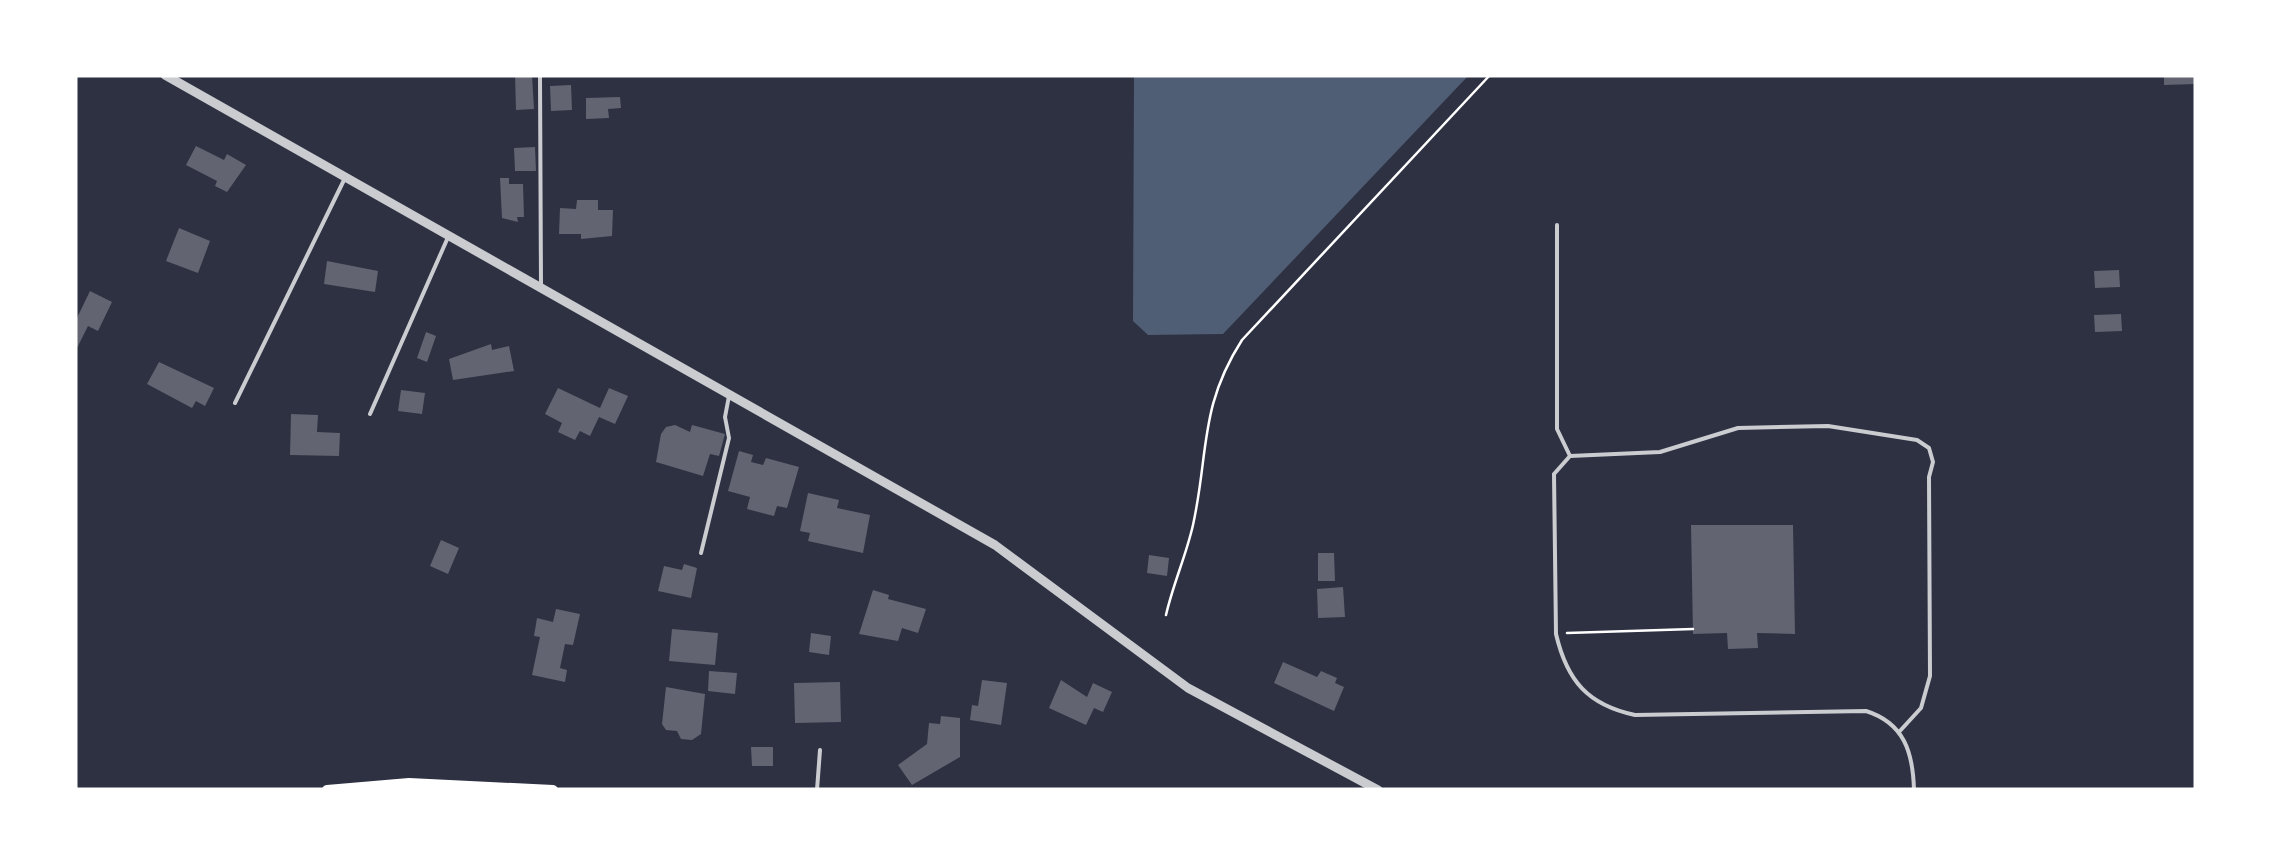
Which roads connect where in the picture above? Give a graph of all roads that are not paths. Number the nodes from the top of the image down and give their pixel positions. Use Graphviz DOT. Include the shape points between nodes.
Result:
graph roads {
  1 [pos="166,75"];
  2 [pos="540,78"];
  3 [pos="346,176"];
  4 [pos="1557,224"];
  5 [pos="449,234"];
  6 [pos="541,286"];
  7 [pos="730,392"];
  8 [pos="234,403"];
  9 [pos="370,414"];
  10 [pos="1570,456"];
  11 [pos="701,552"];
  12 [pos="1900,732"];
  13 [pos="820,750"];
  14 [pos="327,790"];
  15 [pos="553,790"];
  16 [pos="817,790"];
  17 [pos="1378,790"];
  18 [pos="1914,790"];
  1 -- 3 [label="street"];
  2 -- 6 [label="lane"];
  3 -- 5 [label="street"];
  3 -- 8 [label="lane"];
  4 -- 10 [label="lane" via="1558,429"];
  5 -- 6 [label="street"];
  5 -- 9 [label="lane"];
  6 -- 7 [label="street"];
  7 -- 11 [label="lane" via="729,438"];
  7 -- 17 [label="street" via="994,545 1188,688"];
  10 -- 12 [label="lane" via="1554,474 1556,634 1584,694 1636,715 1866,711 1889,718"];
  10 -- 12 [label="lane" via="1660,452 1738,428 1828,426 1917,440 1929,448 1930,676 1921,708"];
  12 -- 18 [label="lane" via="1914,768"];
  13 -- 16 [label="lane"];
  14 -- 15 [label="main road" via="408,782"];
}
